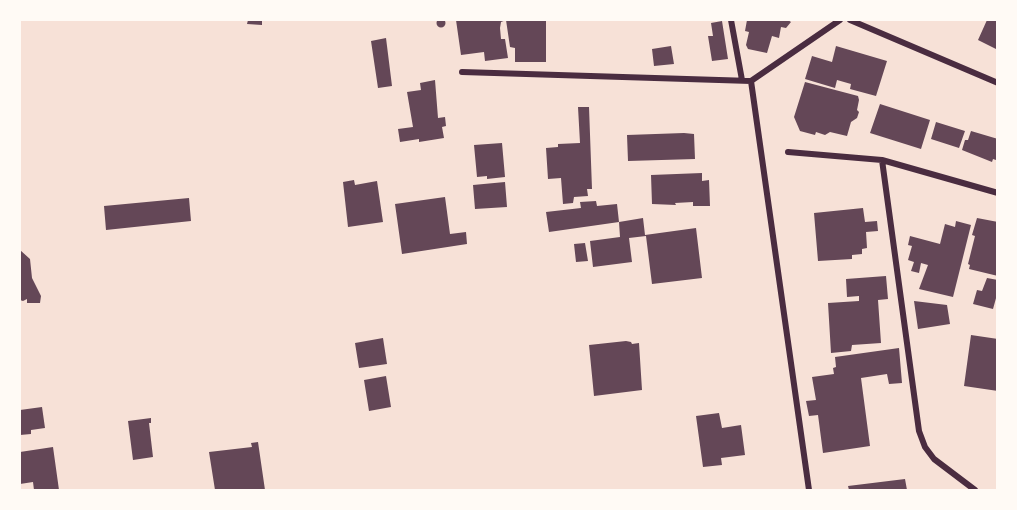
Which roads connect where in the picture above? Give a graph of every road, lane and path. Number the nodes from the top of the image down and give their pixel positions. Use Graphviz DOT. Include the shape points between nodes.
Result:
graph roads {
  1 [pos="731,20"];
  2 [pos="840,20"];
  3 [pos="850,20"];
  4 [pos="462,72"];
  5 [pos="742,80"];
  6 [pos="751,81"];
  7 [pos="998,83"];
  8 [pos="788,152"];
  9 [pos="882,160"];
  10 [pos="998,193"];
  11 [pos="809,490"];
  12 [pos="975,490"];
  1 -- 5 [label="street"];
  2 -- 6 [label="street"];
  3 -- 7 [label="street"];
  4 -- 5 [label="street"];
  5 -- 6 [label="street"];
  6 -- 11 [label="street"];
  8 -- 9 [label="street"];
  9 -- 10 [label="street"];
  9 -- 12 [label="street" via="919,431 934,459"];
}
